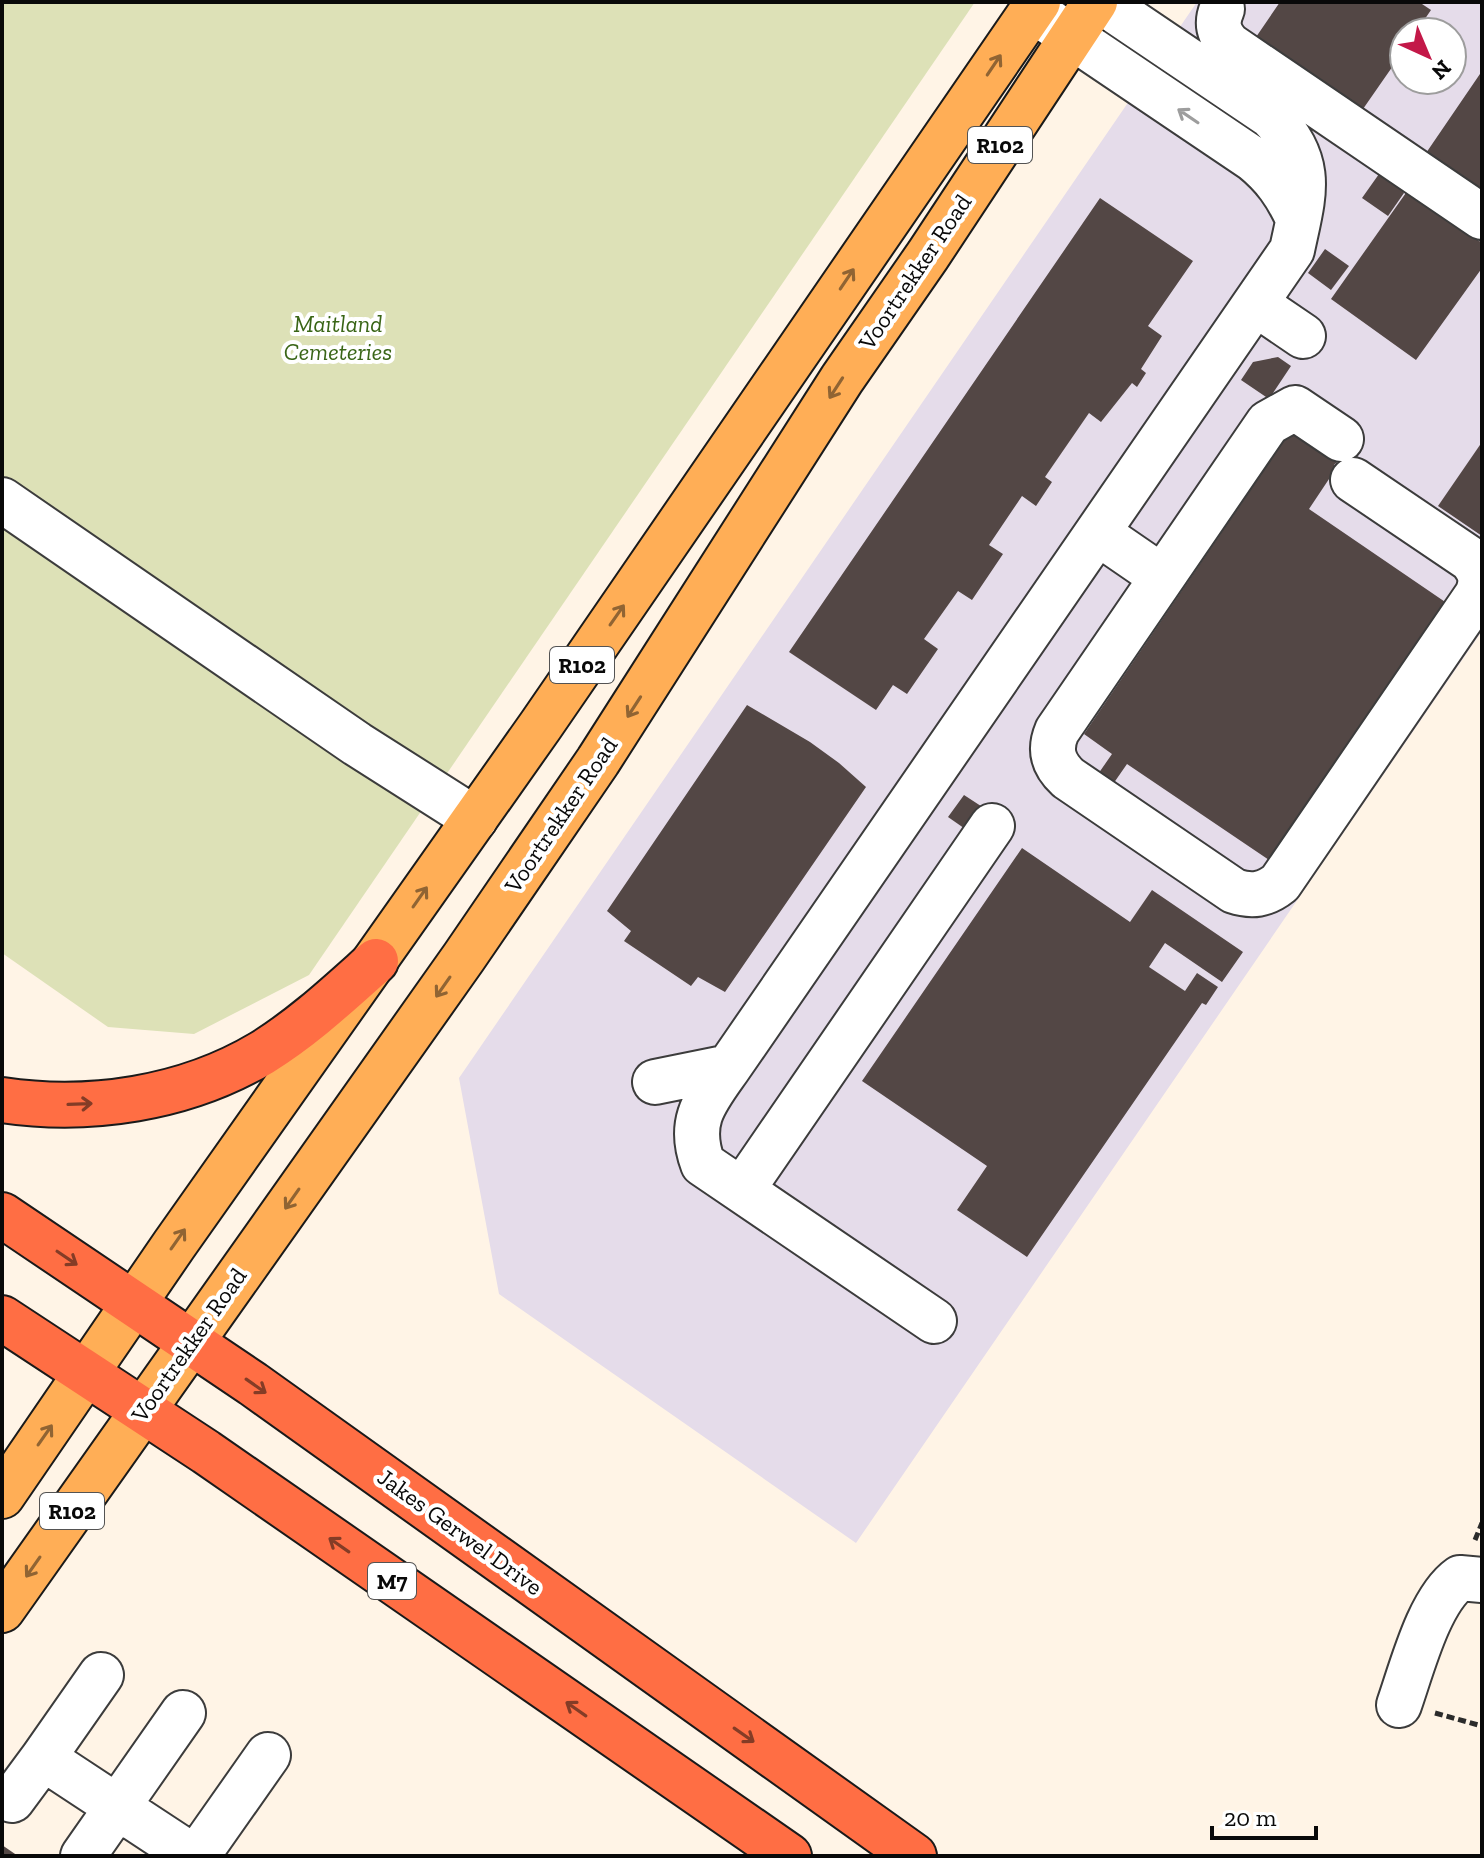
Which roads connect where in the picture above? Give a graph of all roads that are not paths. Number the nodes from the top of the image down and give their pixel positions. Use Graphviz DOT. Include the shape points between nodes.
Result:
graph roads {
  1 [pos="1102,2"];
  2 [pos="1035,6"];
  3 [pos="1222,9"];
  4 [pos="1084,19"];
  5 [pos="1482,217"];
  6 [pos="1298,219"];
  7 [pos="1256,304"];
  8 [pos="1303,336"];
  9 [pos="1341,439"];
  10 [pos="1353,480"];
  11 [pos="2,500"];
  12 [pos="1098,533"];
  13 [pos="1162,577"];
  14 [pos="475,819"];
  15 [pos="992,826"];
  16 [pos="376,961"];
  17 [pos="729,1067"];
  18 [pos="655,1082"];
  19 [pos="2,1100"];
  20 [pos="742,1190"];
  21 [pos="2,1215"];
  22 [pos="134,1304"];
  23 [pos="2,1318"];
  24 [pos="934,1321"];
  25 [pos="191,1342"];
  26 [pos="88,1373"];
  27 [pos="142,1412"];
  28 [pos="2,1496"];
  29 [pos="1482,1580"];
  30 [pos="2,1610"];
  31 [pos="101,1675"];
  32 [pos="1399,1705"];
  33 [pos="183,1713"];
  34 [pos="268,1755"];
  35 [pos="43,1758"];
  36 [pos="12,1800"];
  37 [pos="118,1807"];
  38 [pos="83,1856"];
  39 [pos="194,1856"];
  40 [pos="789,1856"];
  41 [pos="914,1856"];
  1 -- 6 [label="lane" via="1284,130 1301,163"];
  2 -- 4 [label="lane"];
  14 -- 2 [label="main road, R102, one-way"];
  3 -- 5 [label="lane" via="1218,27 1229,45"];
  6 -- 4 [label="lane, one-way" via="1280,185 1260,165"];
  4 -- 25 [label="main road, Voortrekker Road / R102, one-way" via="842,379 605,751"];
  6 -- 7 [label="lane" via="1292,250"];
  7 -- 8 [label="lane"];
  7 -- 12 [label="lane"];
  9 -- 13 [label="lane" via="1295,408 1268,423"];
  10 -- 13 [label="lane" via="1470,559 1481,586 1280,883 1258,895 1234,891 1068,778 1053,758 1057,731"];
  11 -- 14 [label="lane"];
  12 -- 13 [label="lane"];
  12 -- 17 [label="lane"];
  16 -- 14 [label="main road, R102, one-way"];
  15 -- 20 [label="lane"];
  19 -- 16 [label="highway, one-way" via="106,1103 208,1078 280,1041"];
  22 -- 16 [label="main road, R102, one-way"];
  17 -- 18 [label="lane"];
  17 -- 20 [label="lane" via="704,1102 696,1136 703,1164"];
  20 -- 24 [label="lane"];
  21 -- 22 [label="highway, Jakes Gerwel Drive, one-way"];
  22 -- 25 [label="highway, Jakes Gerwel Drive"];
  22 -- 26 [label="main road, R102"];
  23 -- 26 [label="highway, M7"];
  25 -- 27 [label="main road, Voortrekker Road / R102"];
  25 -- 41 [label="highway, Jakes Gerwel Drive, one-way"];
  26 -- 27 [label="highway, M7"];
  28 -- 26 [label="main road, R102, one-way"];
  27 -- 30 [label="main road, Voortrekker Road / R102, one-way"];
  40 -- 27 [label="highway, M7, one-way"];
  29 -- 32 [label="lane" via="1460,1578 1440,1598"];
  31 -- 35 [label="lane"];
  33 -- 37 [label="lane"];
  34 -- 39 [label="lane"];
  35 -- 36 [label="lane"];
  35 -- 37 [label="lane"];
  37 -- 38 [label="lane"];
  37 -- 39 [label="lane"];
}
